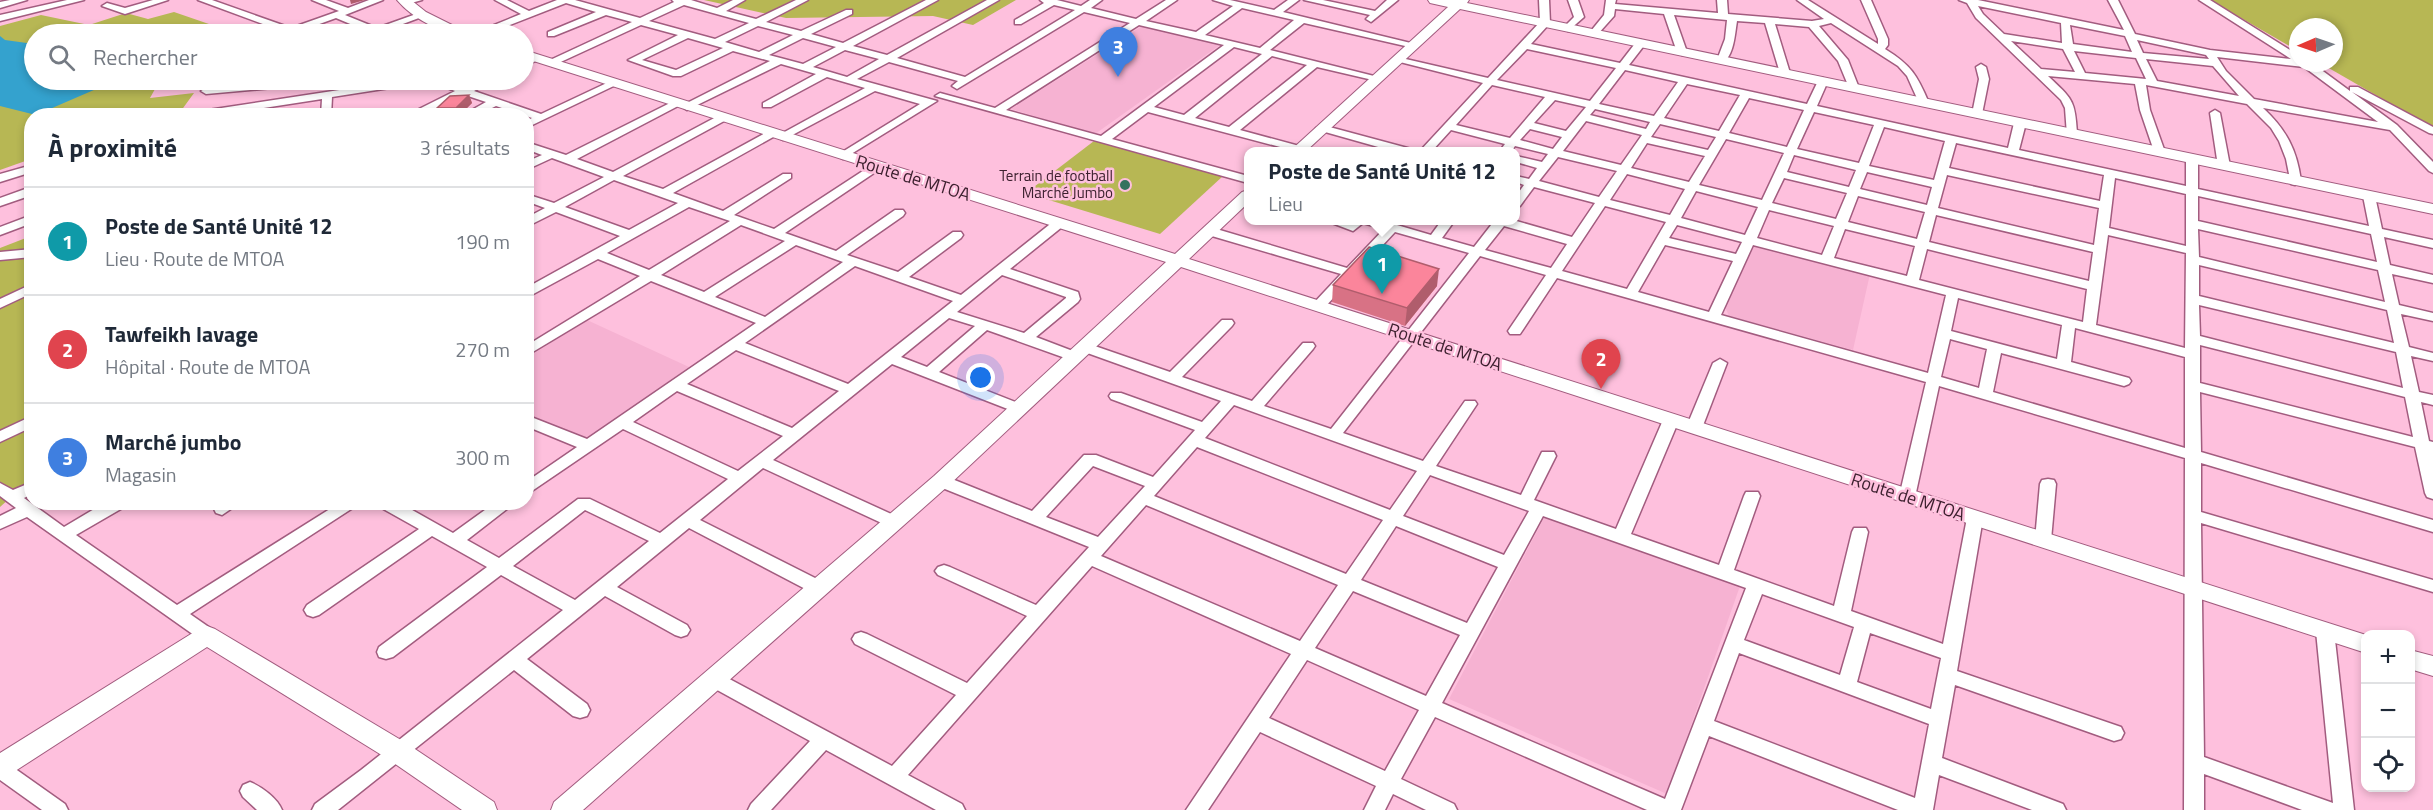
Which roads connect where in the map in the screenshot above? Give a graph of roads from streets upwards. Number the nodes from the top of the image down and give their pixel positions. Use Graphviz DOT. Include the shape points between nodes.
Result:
graph roads {
  1 [pos="22,0"];
  2 [pos="79,0"];
  3 [pos="163,0"];
  4 [pos="206,0"];
  5 [pos="317,0"];
  6 [pos="378,0"];
  7 [pos="500,0"];
  8 [pos="565,0"];
  9 [pos="740,0"];
  10 [pos="803,0"];
  11 [pos="933,0"];
  12 [pos="994,0"];
  13 [pos="1097,0"];
  14 [pos="1172,0"];
  15 [pos="1218,0"];
  16 [pos="1294,0"];
  17 [pos="1309,0"];
  18 [pos="1393,0"];
  19 [pos="1434,0"];
  20 [pos="1544,0"];
  21 [pos="1573,0"];
  22 [pos="1722,0"];
  23 [pos="1802,0"];
  24 [pos="1866,0"];
  25 [pos="1964,0"];
  26 [pos="1970,0"];
  27 [pos="2112,0"];
  28 [pos="2204,0"];
  29 [pos="409,1"];
  30 [pos="682,1"];
  31 [pos="1049,1"];
  32 [pos="1460,2"];
  33 [pos="1610,3"];
  34 [pos="0,5"];
  35 [pos="1241,5"];
  36 [pos="107,6"];
  37 [pos="1082,9"];
  38 [pos="349,10"];
  39 [pos="1668,10"];
  40 [pos="606,11"];
  41 [pos="718,11"];
  42 [pos="849,12"];
  43 [pos="1276,13"];
  44 [pos="1377,14"];
  45 [pos="337,15"];
  46 [pos="422,15"];
  47 [pos="529,15"];
  48 [pos="0,18"];
  49 [pos="1728,18"];
  50 [pos="1302,19"];
  51 [pos="1831,20"];
  52 [pos="642,21"];
  53 [pos="1769,21"];
  54 [pos="2067,21"];
  55 [pos="758,22"];
  56 [pos="1018,22"];
  57 [pos="1137,22"];
  58 [pos="1545,23"];
  59 [pos="272,24"];
  60 [pos="317,24"];
  61 [pos="354,24"];
  62 [pos="397,24"];
  63 [pos="438,24"];
  64 [pos="506,24"];
  65 [pos="1812,24"];
  66 [pos="1568,28"];
  67 [pos="1357,31"];
  68 [pos="1594,33"];
  69 [pos="551,34"];
  70 [pos="688,34"];
  71 [pos="801,34"];
  72 [pos="2130,35"];
  73 [pos="1197,36"];
  74 [pos="2003,38"];
  75 [pos="717,42"];
  76 [pos="1641,43"];
  77 [pos="1232,44"];
  78 [pos="1414,45"];
  79 [pos="1524,45"];
  80 [pos="844,46"];
  81 [pos="733,47"];
  82 [pos="2068,48"];
  83 [pos="1878,49"];
  84 [pos="1266,52"];
  85 [pos="1683,52"];
  86 [pos="2289,53"];
  87 [pos="760,55"];
  88 [pos="2139,55"];
  89 [pos="888,58"];
  90 [pos="2213,58"];
  91 [pos="534,60"];
  92 [pos="1397,60"];
  93 [pos="1722,60"];
  94 [pos="779,61"];
  95 [pos="2289,61"];
  96 [pos="1314,64"];
  97 [pos="1622,67"];
  98 [pos="1981,67"];
  99 [pos="803,68"];
  100 [pos="2038,72"];
  101 [pos="2319,72"];
  102 [pos="825,74"];
  103 [pos="1785,74"];
  104 [pos="2081,75"];
  105 [pos="1377,78"];
  106 [pos="2328,78"];
  107 [pos="966,80"];
  108 [pos="1684,80"];
  109 [pos="847,81"];
  110 [pos="1490,81"];
  111 [pos="1822,81"];
  112 [pos="2140,82"];
  113 [pos="615,83"];
  114 [pos="2153,83"];
  115 [pos="873,88"];
  116 [pos="1854,88"];
  117 [pos="217,90"];
  118 [pos="363,90"];
  119 [pos="461,90"];
  120 [pos="206,91"];
  121 [pos="464,91"];
  122 [pos="1746,94"];
  123 [pos="1552,95"];
  124 [pos="327,96"];
  125 [pos="940,96"];
  126 [pos="496,102"];
  127 [pos="2250,102"];
  128 [pos="929,103"];
  129 [pos="1924,103"];
  130 [pos="1593,104"];
  131 [pos="682,105"];
  132 [pos="767,105"];
  133 [pos="198,108"];
  134 [pos="244,108"];
  135 [pos="326,108"];
  136 [pos="427,108"];
  137 [pos="483,108"];
  138 [pos="513,108"];
  139 [pos="1146,108"];
  140 [pos="1810,108"];
  141 [pos="997,111"];
  142 [pos="2215,113"];
  143 [pos="1977,114"];
  144 [pos="534,115"];
  145 [pos="1583,117"];
  146 [pos="542,118"];
  147 [pos="722,118"];
  148 [pos="1186,119"];
  149 [pos="1658,120"];
  150 [pos="534,122"];
  151 [pos="1881,123"];
  152 [pos="2020,123"];
  153 [pos="1527,124"];
  154 [pos="1448,126"];
  155 [pos="2393,127"];
  156 [pos="1322,128"];
  157 [pos="1231,131"];
  158 [pos="2433,131"];
  159 [pos="2071,134"];
  160 [pos="1569,135"];
  161 [pos="1723,135"];
  162 [pos="777,136"];
  163 [pos="1647,136"];
  164 [pos="1951,139"];
  165 [pos="1103,140"];
  166 [pos="1287,147"];
  167 [pos="1300,147"];
  168 [pos="1392,147"];
  169 [pos="1429,147"];
  170 [pos="1508,147"];
  171 [pos="534,148"];
  172 [pos="1520,149"];
  173 [pos="1791,150"];
  174 [pos="2013,152"];
  175 [pos="2159,152"];
  176 [pos="1555,153"];
  177 [pos="552,154"];
  178 [pos="1712,154"];
  179 [pos="843,156"];
  180 [pos="2192,159"];
  181 [pos="566,160"];
  182 [pos="1520,160"];
  183 [pos="534,163"];
  184 [pos="1544,166"];
  185 [pos="2224,166"];
  186 [pos="876,167"];
  187 [pos="1863,167"];
  188 [pos="2433,169"];
  189 [pos="24,170"];
  190 [pos="1624,170"];
  191 [pos="1942,170"];
  192 [pos="2110,173"];
  193 [pos="1780,174"];
  194 [pos="787,176"];
  195 [pos="613,177"];
  196 [pos="0,178"];
  197 [pos="1244,178"];
  198 [pos="1520,180"];
  199 [pos="2295,181"];
  200 [pos="1532,183"];
  201 [pos="1938,185"];
  202 [pos="1692,187"];
  203 [pos="1854,192"];
  204 [pos="2192,192"];
  205 [pos="24,194"];
  206 [pos="663,194"];
  207 [pos="2369,196"];
  208 [pos="1520,197"];
  209 [pos="534,200"];
  210 [pos="1244,200"];
  211 [pos="1603,201"];
  212 [pos="0,202"];
  213 [pos="687,203"];
  214 [pos="1765,205"];
  215 [pos="2105,206"];
  216 [pos="555,208"];
  217 [pos="2433,209"];
  218 [pos="1932,210"];
  219 [pos="900,213"];
  220 [pos="723,216"];
  221 [pos="534,219"];
  222 [pos="1674,219"];
  223 [pos="739,221"];
  224 [pos="24,222"];
  225 [pos="1058,224"];
  226 [pos="1841,224"];
  227 [pos="2193,224"];
  228 [pos="1380,225"];
  229 [pos="1445,225"];
  230 [pos="1498,225"];
  231 [pos="1515,225"];
  232 [pos="1392,228"];
  233 [pos="2102,230"];
  234 [pos="0,231"];
  235 [pos="1209,231"];
  236 [pos="2377,232"];
  237 [pos="774,234"];
  238 [pos="630,235"];
  239 [pos="957,235"];
  240 [pos="1750,239"];
  241 [pos="1434,240"];
  242 [pos="1662,240"];
  243 [pos="794,241"];
  244 [pos="1575,242"];
  245 [pos="1923,244"];
  246 [pos="2433,244"];
  247 [pos="2099,250"];
  248 [pos="1477,252"];
  249 [pos="24,254"];
  250 [pos="597,254"];
  251 [pos="0,256"];
  252 [pos="837,256"];
  253 [pos="2193,256"];
  254 [pos="1740,259"];
  255 [pos="1827,259"];
  256 [pos="1176,260"];
  257 [pos="853,261"];
  258 [pos="2385,268"];
  259 [pos="1000,270"];
  260 [pos="1350,273"];
  261 [pos="1554,273"];
  262 [pos="651,275"];
  263 [pos="899,278"];
  264 [pos="2433,279"];
  265 [pos="1912,282"];
  266 [pos="2095,287"];
  267 [pos="534,289"];
  268 [pos="24,292"];
  269 [pos="1953,292"];
  270 [pos="1630,295"];
  271 [pos="706,297"];
  272 [pos="2193,299"];
  273 [pos="963,300"];
  274 [pos="0,304"];
  275 [pos="1318,306"];
  276 [pos="2393,308"];
  277 [pos="946,313"];
  278 [pos="2433,317"];
  279 [pos="1713,318"];
  280 [pos="766,322"];
  281 [pos="2069,322"];
  282 [pos="1227,323"];
  283 [pos="985,325"];
  284 [pos="2089,327"];
  285 [pos="1515,331"];
  286 [pos="1944,333"];
  287 [pos="1412,336"];
  288 [pos="1026,338"];
  289 [pos="735,344"];
  290 [pos="1308,346"];
  291 [pos="1995,346"];
  292 [pos="534,347"];
  293 [pos="2194,347"];
  294 [pos="2402,350"];
  295 [pos="1078,351"];
  296 [pos="2433,357"];
  297 [pos="890,358"];
  298 [pos="1720,363"];
  299 [pos="2064,364"];
  300 [pos="929,374"];
  301 [pos="1173,378"];
  302 [pos="1933,379"];
  303 [pos="2124,381"];
  304 [pos="676,385"];
  305 [pos="2194,386"];
  306 [pos="849,390"];
  307 [pos="1985,394"];
  308 [pos="2412,394"];
  309 [pos="1116,396"];
  310 [pos="1232,399"];
  311 [pos="2433,400"];
  312 [pos="1470,404"];
  313 [pos="1255,407"];
  314 [pos="1018,408"];
  315 [pos="1671,420"];
  316 [pos="534,423"];
  317 [pos="622,423"];
  318 [pos="24,425"];
  319 [pos="1694,428"];
  320 [pos="1200,434"];
  321 [pos="794,435"];
  322 [pos="1334,435"];
  323 [pos="0,437"];
  324 [pos="589,446"];
  325 [pos="2428,446"];
  326 [pos="1548,456"];
  327 [pos="2192,456"];
  328 [pos="761,461"];
  329 [pos="1426,468"];
  330 [pos="2430,471"];
  331 [pos="739,478"];
  332 [pos="941,481"];
  333 [pos="534,484"];
  334 [pos="1156,484"];
  335 [pos="2048,484"];
  336 [pos="24,489"];
  337 [pos="7,492"];
  338 [pos="2433,493"];
  339 [pos="1752,496"];
  340 [pos="1907,496"];
  341 [pos="1143,498"];
  342 [pos="24,505"];
  343 [pos="1532,506"];
  344 [pos="27,510"];
  345 [pos="30,510"];
  346 [pos="106,510"];
  347 [pos="341,510"];
  348 [pos="401,510"];
  349 [pos="497,510"];
  350 [pos="2193,515"];
  351 [pos="1035,518"];
  352 [pos="1393,518"];
  353 [pos="1975,518"];
  354 [pos="687,520"];
  355 [pos="894,522"];
  356 [pos="0,523"];
  357 [pos="2433,526"];
  358 [pos="432,529"];
  359 [pos="1860,532"];
  360 [pos="63,535"];
  361 [pos="1621,537"];
  362 [pos="661,540"];
  363 [pos="2043,540"];
  364 [pos="453,541"];
  365 [pos="1095,551"];
  366 [pos="1509,564"];
  367 [pos="500,566"];
  368 [pos="944,571"];
  369 [pos="1724,574"];
  370 [pos="1350,582"];
  371 [pos="1756,585"];
  372 [pos="2433,586"];
  373 [pos="603,587"];
  374 [pos="819,588"];
  375 [pos="2192,588"];
  376 [pos="576,609"];
  377 [pos="313,610"];
  378 [pos="177,614"];
  379 [pos="1039,614"];
  380 [pos="1841,615"];
  381 [pos="1864,624"];
  382 [pos="681,630"];
  383 [pos="2325,631"];
  384 [pos="1471,632"];
  385 [pos="207,635"];
  386 [pos="861,639"];
  387 [pos="2361,642"];
  388 [pos="1734,644"];
  389 [pos="1303,651"];
  390 [pos="386,652"];
  391 [pos="1951,654"];
  392 [pos="513,658"];
  393 [pos="2415,661"];
  394 [pos="2433,666"];
  395 [pos="1947,675"];
  396 [pos="715,680"];
  397 [pos="1846,686"];
  398 [pos="970,693"];
  399 [pos="1431,706"];
  400 [pos="580,710"];
  401 [pos="1939,720"];
  402 [pos="1256,722"];
  403 [pos="1703,725"];
  404 [pos="2114,733"];
  405 [pos="824,739"];
  406 [pos="397,751"];
  407 [pos="1932,762"];
  408 [pos="2194,762"];
  409 [pos="0,768"];
  410 [pos="894,777"];
  411 [pos="1389,783"];
  412 [pos="250,791"];
  413 [pos="58,810"];
  414 [pos="272,810"];
  415 [pos="322,810"];
  416 [pos="483,810"];
  417 [pos="564,810"];
  418 [pos="758,810"];
  419 [pos="955,810"];
  420 [pos="1196,810"];
  421 [pos="1374,810"];
  422 [pos="1447,810"];
  423 [pos="1670,810"];
  424 [pos="1922,810"];
  425 [pos="2056,810"];
  426 [pos="2194,810"];
  427 [pos="2327,810"];
  428 [pos="2344,810"];
  1 -- 34 [label="street"];
  2 -- 48 [label="street"];
  3 -- 36 [label="street" via="129,11"];
  4 -- 59 [label="street"];
  5 -- 38 [label="street"];
  6 -- 38 [label="street"];
  7 -- 47 [label="street"];
  8 -- 40 [label="street"];
  8 -- 47 [label="street"];
  9 -- 41 [label="street"];
  10 -- 55 [label="street"];
  11 -- 80 [label="street"];
  12 -- 89 [label="street"];
  13 -- 37 [label="street"];
  14 -- 57 [label="street"];
  15 -- 35 [label="street"];
  16 -- 43 [label="street"];
  17 -- 44 [label="street"];
  18 -- 44 [label="street"];
  19 -- 32 [label="street"];
  20 -- 58 [label="street"];
  21 -- 66 [label="street" via="1579,17"];
  22 -- 49 [label="street"];
  23 -- 51 [label="street"];
  24 -- 83 [label="street" via="1883,39"];
  25 -- 26 [label="street"];
  26 -- 54 [label="street"];
  26 -- 74 [label="street" via="1978,15"];
  27 -- 72 [label="street" via="2122,12"];
  28 -- 86 [label="street"];
  29 -- 46 [label="street"];
  30 -- 41 [label="street"];
  30 -- 52 [label="street"];
  31 -- 37 [label="street"];
  31 -- 56 [label="street"];
  32 -- 58 [label="street"];
  32 -- 78 [label="street"];
  33 -- 39 [label="street"];
  33 -- 68 [label="street" via="1610,16"];
  35 -- 43 [label="street"];
  35 -- 73 [label="street"];
  37 -- 57 [label="street"];
  37 -- 107 [label="street"];
  38 -- 45 [label="street"];
  39 -- 49 [label="street"];
  39 -- 85 [label="street"];
  40 -- 52 [label="street"];
  40 -- 69 [label="street"];
  41 -- 55 [label="street"];
  42 -- 71 [label="street"];
  43 -- 50 [label="street"];
  44 -- 67 [label="street"];
  45 -- 60 [label="street"];
  45 -- 61 [label="street"];
  46 -- 62 [label="street"];
  46 -- 63 [label="street"];
  47 -- 64 [label="street"];
  49 -- 53 [label="street"];
  49 -- 93 [label="street" via="1730,39"];
  50 -- 67 [label="street"];
  50 -- 84 [label="street"];
  51 -- 65 [label="street"];
  51 -- 83 [label="street"];
  52 -- 70 [label="street"];
  52 -- 91 [label="street"];
  53 -- 65 [label="street"];
  53 -- 103 [label="street"];
  54 -- 72 [label="street"];
  54 -- 82 [label="street"];
  55 -- 71 [label="street"];
  55 -- 75 [label="street"];
  57 -- 73 [label="street"];
  57 -- 141 [label="street"];
  58 -- 66 [label="street"];
  58 -- 79 [label="street"];
  65 -- 116 [label="street" via="1848,68"];
  66 -- 68 [label="street"];
  67 -- 78 [label="street"];
  68 -- 76 [label="street"];
  70 -- 75 [label="street"];
  70 -- 81 [label="street" via="633,60 677,74"];
  71 -- 80 [label="street"];
  71 -- 87 [label="street"];
  72 -- 88 [label="street"];
  72 -- 90 [label="street"];
  73 -- 77 [label="street"];
  74 -- 82 [label="street"];
  74 -- 100 [label="street"];
  75 -- 81 [label="street"];
  76 -- 85 [label="street"];
  76 -- 97 [label="street"];
  77 -- 84 [label="street"];
  77 -- 139 [label="street"];
  78 -- 92 [label="street"];
  79 -- 97 [label="street"];
  79 -- 110 [label="street"];
  80 -- 89 [label="street"];
  80 -- 99 [label="street"];
  81 -- 87 [label="street"];
  82 -- 88 [label="street"];
  82 -- 104 [label="street"];
  83 -- 129 [label="street" via="1912,75"];
  84 -- 96 [label="street"];
  84 -- 148 [label="street"];
  85 -- 93 [label="street"];
  87 -- 94 [label="street"];
  88 -- 90 [label="street"];
  88 -- 114 [label="street"];
  89 -- 107 [label="street"];
  89 -- 109 [label="street"];
  90 -- 95 [label="street"];
  90 -- 127 [label="street"];
  91 -- 113 [label="street, Route de MTOA"];
  92 -- 105 [label="street"];
  92 -- 110 [label="street"];
  93 -- 103 [label="street"];
  94 -- 99 [label="street"];
  94 -- 131 [label="street"];
  96 -- 105 [label="street"];
  96 -- 157 [label="street"];
  97 -- 108 [label="street"];
  97 -- 130 [label="street"];
  98 -- 143 [label="street" via="1984,79"];
  99 -- 102 [label="street"];
  100 -- 104 [label="street"];
  100 -- 159 [label="street" via="2066,99"];
  101 -- 106 [label="street"];
  102 -- 109 [label="street"];
  102 -- 132 [label="street"];
  103 -- 111 [label="street"];
  104 -- 112 [label="street"];
  105 -- 156 [label="street"];
  106 -- 155 [label="street"];
  106 -- 158 [label="street"];
  107 -- 125 [label="street"];
  108 -- 122 [label="street"];
  108 -- 149 [label="street"];
  109 -- 115 [label="street"];
  110 -- 123 [label="street"];
  110 -- 154 [label="street"];
  111 -- 116 [label="street"];
  111 -- 140 [label="street"];
  112 -- 114 [label="street"];
  112 -- 175 [label="street"];
  113 -- 131 [label="street, Route de MTOA"];
  113 -- 146 [label="street"];
  114 -- 127 [label="street"];
  115 -- 128 [label="street"];
  115 -- 162 [label="street"];
  116 -- 129 [label="street"];
  117 -- 120 [label="street"];
  118 -- 124 [label="street"];
  119 -- 121 [label="street"];
  120 -- 133 [label="street"];
  121 -- 126 [label="street"];
  121 -- 136 [label="street"];
  122 -- 140 [label="street"];
  122 -- 161 [label="street"];
  123 -- 130 [label="street"];
  123 -- 153 [label="street"];
  124 -- 134 [label="street"];
  124 -- 135 [label="street"];
  125 -- 128 [label="street"];
  125 -- 141 [label="street"];
  126 -- 137 [label="street"];
  126 -- 138 [label="street"];
  127 -- 155 [label="street"];
  127 -- 199 [label="street" via="2288,142 2295,164"];
  128 -- 179 [label="street"];
  129 -- 143 [label="street"];
  130 -- 145 [label="street"];
  130 -- 149 [label="street"];
  131 -- 147 [label="street, Route de MTOA"];
  131 -- 181 [label="street"];
  139 -- 148 [label="street"];
  139 -- 165 [label="street"];
  140 -- 151 [label="street"];
  140 -- 173 [label="street"];
  141 -- 165 [label="street"];
  142 -- 185 [label="street"];
  143 -- 152 [label="street"];
  144 -- 146 [label="street"];
  145 -- 160 [label="street"];
  145 -- 163 [label="street"];
  146 -- 150 [label="street"];
  147 -- 162 [label="street, Route de MTOA"];
  147 -- 195 [label="street"];
  148 -- 157 [label="street"];
  149 -- 161 [label="street"];
  149 -- 163 [label="street"];
  151 -- 164 [label="street"];
  151 -- 187 [label="street"];
  152 -- 159 [label="street"];
  152 -- 174 [label="street"];
  153 -- 160 [label="street"];
  153 -- 170 [label="street"];
  154 -- 169 [label="street"];
  154 -- 170 [label="street"];
  155 -- 188 [label="street"];
  156 -- 167 [label="street"];
  156 -- 168 [label="street"];
  157 -- 166 [label="street"];
  159 -- 175 [label="street"];
  160 -- 176 [label="street"];
  161 -- 173 [label="street"];
  161 -- 178 [label="street"];
  162 -- 179 [label="street, Route de MTOA"];
  162 -- 206 [label="street"];
  163 -- 178 [label="street"];
  163 -- 190 [label="street"];
  164 -- 174 [label="street"];
  164 -- 191 [label="street"];
  165 -- 197 [label="street"];
  171 -- 177 [label="street"];
  172 -- 176 [label="street"];
  173 -- 187 [label="street"];
  173 -- 193 [label="street"];
  174 -- 192 [label="street"];
  175 -- 180 [label="street"];
  176 -- 184 [label="street"];
  176 -- 190 [label="street"];
  177 -- 181 [label="street"];
  177 -- 183 [label="street"];
  178 -- 202 [label="street"];
  179 -- 186 [label="street, Route de MTOA"];
  180 -- 185 [label="street"];
  180 -- 204 [label="street"];
  181 -- 195 [label="street"];
  182 -- 184 [label="street"];
  184 -- 200 [label="street"];
  185 -- 199 [label="street"];
  186 -- 225 [label="street, Route de MTOA"];
  186 -- 237 [label="street"];
  187 -- 201 [label="street"];
  187 -- 203 [label="street"];
  189 -- 196 [label="street"];
  190 -- 202 [label="street"];
  190 -- 211 [label="street"];
  191 -- 201 [label="street"];
  191 -- 215 [label="street"];
  192 -- 204 [label="street"];
  192 -- 215 [label="street"];
  193 -- 203 [label="street"];
  193 -- 214 [label="street"];
  194 -- 220 [label="street"];
  195 -- 206 [label="street"];
  195 -- 216 [label="street"];
  198 -- 200 [label="street"];
  199 -- 207 [label="street"];
  200 -- 208 [label="street"];
  200 -- 211 [label="street"];
  201 -- 218 [label="street"];
  202 -- 214 [label="street"];
  202 -- 222 [label="street"];
  203 -- 218 [label="street"];
  203 -- 226 [label="street"];
  204 -- 227 [label="street"];
  204 -- 236 [label="street"];
  205 -- 212 [label="street"];
  206 -- 213 [label="street"];
  207 -- 217 [label="street"];
  207 -- 236 [label="street"];
  209 -- 216 [label="street"];
  210 -- 235 [label="street"];
  211 -- 222 [label="street"];
  211 -- 244 [label="street"];
  213 -- 220 [label="street"];
  213 -- 238 [label="street"];
  214 -- 226 [label="street"];
  214 -- 240 [label="street"];
  215 -- 233 [label="street"];
  216 -- 221 [label="street"];
  216 -- 238 [label="street"];
  218 -- 245 [label="street"];
  218 -- 247 [label="street"];
  219 -- 252 [label="street"];
  220 -- 223 [label="street"];
  222 -- 240 [label="street"];
  222 -- 242 [label="street"];
  223 -- 237 [label="street"];
  223 -- 262 [label="street"];
  224 -- 234 [label="street"];
  225 -- 256 [label="street, Route de MTOA"];
  225 -- 259 [label="street"];
  226 -- 245 [label="street"];
  226 -- 255 [label="street"];
  227 -- 253 [label="street"];
  227 -- 258 [label="street"];
  228 -- 232 [label="street"];
  229 -- 241 [label="street"];
  230 -- 248 [label="street"];
  231 -- 244 [label="street"];
  232 -- 241 [label="street"];
  232 -- 260 [label="street"];
  233 -- 247 [label="street"];
  233 -- 253 [label="street"];
  235 -- 256 [label="street"];
  235 -- 260 [label="street"];
  236 -- 246 [label="street"];
  236 -- 258 [label="street"];
  237 -- 243 [label="street"];
  238 -- 250 [label="street"];
  239 -- 263 [label="street"];
  240 -- 254 [label="street"];
  240 -- 255 [label="street"];
  241 -- 248 [label="street"];
  242 -- 254 [label="street"];
  242 -- 270 [label="street"];
  243 -- 252 [label="street"];
  243 -- 271 [label="street"];
  244 -- 261 [label="street"];
  245 -- 265 [label="street"];
  245 -- 266 [label="street"];
  247 -- 266 [label="street"];
  248 -- 261 [label="street"];
  248 -- 287 [label="street"];
  249 -- 251 [label="street"];
  250 -- 262 [label="street"];
  250 -- 267 [label="street"];
  252 -- 257 [label="street"];
  253 -- 272 [label="street"];
  253 -- 276 [label="street"];
  254 -- 279 [label="street"];
  255 -- 265 [label="street"];
  256 -- 275 [label="street, Route de MTOA"];
  256 -- 295 [label="street"];
  257 -- 263 [label="street"];
  257 -- 280 [label="street"];
  258 -- 264 [label="street"];
  258 -- 276 [label="street"];
  259 -- 273 [label="street"];
  259 -- 288 [label="street" via="1073,295"];
  260 -- 275 [label="street"];
  261 -- 270 [label="street"];
  261 -- 285 [label="street"];
  262 -- 271 [label="street"];
  262 -- 292 [label="street"];
  263 -- 273 [label="street"];
  265 -- 269 [label="street"];
  266 -- 284 [label="street"];
  268 -- 274 [label="street"];
  269 -- 281 [label="street"];
  269 -- 286 [label="street"];
  270 -- 279 [label="street"];
  271 -- 280 [label="street"];
  272 -- 293 [label="street"];
  272 -- 294 [label="street"];
  273 -- 277 [label="street"];
  275 -- 287 [label="street, Route de MTOA"];
  276 -- 278 [label="street"];
  276 -- 294 [label="street"];
  277 -- 283 [label="street"];
  277 -- 297 [label="street"];
  279 -- 302 [label="street"];
  280 -- 289 [label="street"];
  281 -- 284 [label="street"];
  281 -- 299 [label="street"];
  282 -- 301 [label="street"];
  283 -- 288 [label="street"];
  283 -- 300 [label="street"];
  284 -- 293 [label="street"];
  286 -- 291 [label="street"];
  286 -- 302 [label="street"];
  287 -- 315 [label="street, Route de MTOA"];
  287 -- 322 [label="street"];
  288 -- 295 [label="street"];
  289 -- 304 [label="street"];
  289 -- 306 [label="street"];
  290 -- 313 [label="street"];
  291 -- 299 [label="street"];
  291 -- 307 [label="street"];
  293 -- 305 [label="street"];
  293 -- 308 [label="street"];
  294 -- 296 [label="street"];
  294 -- 308 [label="street"];
  295 -- 301 [label="street"];
  295 -- 314 [label="street"];
  297 -- 300 [label="street"];
  297 -- 306 [label="street"];
  298 -- 319 [label="street"];
  299 -- 303 [label="street"];
  300 -- 314 [label="street"];
  301 -- 310 [label="street"];
  302 -- 307 [label="street"];
  302 -- 340 [label="street"];
  304 -- 317 [label="street"];
  304 -- 321 [label="street"];
  305 -- 325 [label="street"];
  305 -- 327 [label="street"];
  306 -- 321 [label="street"];
  307 -- 327 [label="street"];
  308 -- 311 [label="street"];
  308 -- 325 [label="street"];
  309 -- 320 [label="street"];
  310 -- 313 [label="street"];
  310 -- 320 [label="street"];
  312 -- 329 [label="street"];
  313 -- 322 [label="street"];
  314 -- 332 [label="street"];
  315 -- 319 [label="street, Route de MTOA"];
  315 -- 361 [label="street"];
  316 -- 324 [label="street"];
  317 -- 324 [label="street"];
  317 -- 331 [label="street"];
  318 -- 323 [label="street"];
  319 -- 340 [label="street, Route de MTOA"];
  320 -- 334 [label="street"];
  320 -- 352 [label="street"];
  321 -- 328 [label="street"];
  322 -- 329 [label="street"];
  324 -- 333 [label="street"];
  325 -- 330 [label="street"];
  326 -- 343 [label="street"];
  327 -- 350 [label="street"];
  327 -- 357 [label="street"];
  328 -- 331 [label="street"];
  328 -- 355 [label="street"];
  329 -- 343 [label="street"];
  329 -- 352 [label="street"];
  330 -- 338 [label="street"];
  331 -- 354 [label="street"];
  332 -- 351 [label="street"];
  332 -- 355 [label="street"];
  334 -- 341 [label="street"];
  334 -- 351 [label="street" via="1090,459"];
  335 -- 363 [label="street"];
  336 -- 337 [label="street"];
  337 -- 342 [label="street"];
  339 -- 369 [label="street"];
  340 -- 353 [label="street, Route de MTOA"];
  341 -- 365 [label="street"];
  341 -- 370 [label="street"];
  343 -- 361 [label="street"];
  343 -- 366 [label="street"];
  344 -- 356 [label="street"];
  345 -- 360 [label="street"];
  346 -- 360 [label="street"];
  347 -- 378 [label="street"];
  348 -- 358 [label="street"];
  349 -- 364 [label="street"];
  350 -- 372 [label="street"];
  350 -- 375 [label="street"];
  351 -- 365 [label="street"];
  352 -- 366 [label="street"];
  352 -- 370 [label="street"];
  353 -- 363 [label="street, Route de MTOA"];
  353 -- 391 [label="street"];
  354 -- 362 [label="street"];
  354 -- 374 [label="street"];
  355 -- 374 [label="street"];
  358 -- 364 [label="street"];
  358 -- 377 [label="street"];
  359 -- 380 [label="street"];
  360 -- 378 [label="street"];
  361 -- 369 [label="street"];
  362 -- 367 [label="street" via="584,503"];
  362 -- 373 [label="street"];
  363 -- 375 [label="street, Route de MTOA"];
  364 -- 367 [label="street"];
  365 -- 379 [label="street"];
  365 -- 389 [label="street"];
  366 -- 384 [label="street"];
  367 -- 376 [label="street"];
  367 -- 390 [label="street"];
  368 -- 379 [label="street"];
  369 -- 371 [label="street"];
  370 -- 384 [label="street"];
  370 -- 389 [label="street"];
  371 -- 380 [label="street"];
  371 -- 388 [label="street"];
  373 -- 376 [label="street"];
  373 -- 382 [label="street"];
  374 -- 396 [label="street"];
  375 -- 383 [label="street, Route de MTOA"];
  375 -- 408 [label="street"];
  376 -- 392 [label="street"];
  378 -- 385 [label="street"];
  379 -- 398 [label="street"];
  380 -- 381 [label="street"];
  381 -- 391 [label="street"];
  381 -- 397 [label="street"];
  383 -- 387 [label="street, Route de MTOA"];
  383 -- 428 [label="street"];
  384 -- 399 [label="street"];
  385 -- 406 [label="street"];
  385 -- 409 [label="street"];
  386 -- 398 [label="street"];
  388 -- 397 [label="street"];
  388 -- 403 [label="street"];
  389 -- 399 [label="street"];
  389 -- 402 [label="street"];
  391 -- 395 [label="street"];
  392 -- 400 [label="street"];
  392 -- 406 [label="street"];
  393 -- 394 [label="street"];
  395 -- 401 [label="street"];
  395 -- 404 [label="street"];
  396 -- 405 [label="street"];
  396 -- 417 [label="street"];
  397 -- 401 [label="street"];
  398 -- 410 [label="street"];
  399 -- 411 [label="street"];
  399 -- 423 [label="street"];
  401 -- 407 [label="street"];
  402 -- 411 [label="street"];
  402 -- 420 [label="street"];
  403 -- 423 [label="street"];
  403 -- 424 [label="street"];
  405 -- 410 [label="street"];
  405 -- 418 [label="street"];
  406 -- 415 [label="street"];
  406 -- 416 [label="street"];
  407 -- 424 [label="street"];
  407 -- 425 [label="street"];
  408 -- 426 [label="street"];
  408 -- 427 [label="street"];
  409 -- 413 [label="street"];
  410 -- 419 [label="street"];
  411 -- 421 [label="street"];
  411 -- 422 [label="street"];
  412 -- 414 [label="street"];
}
